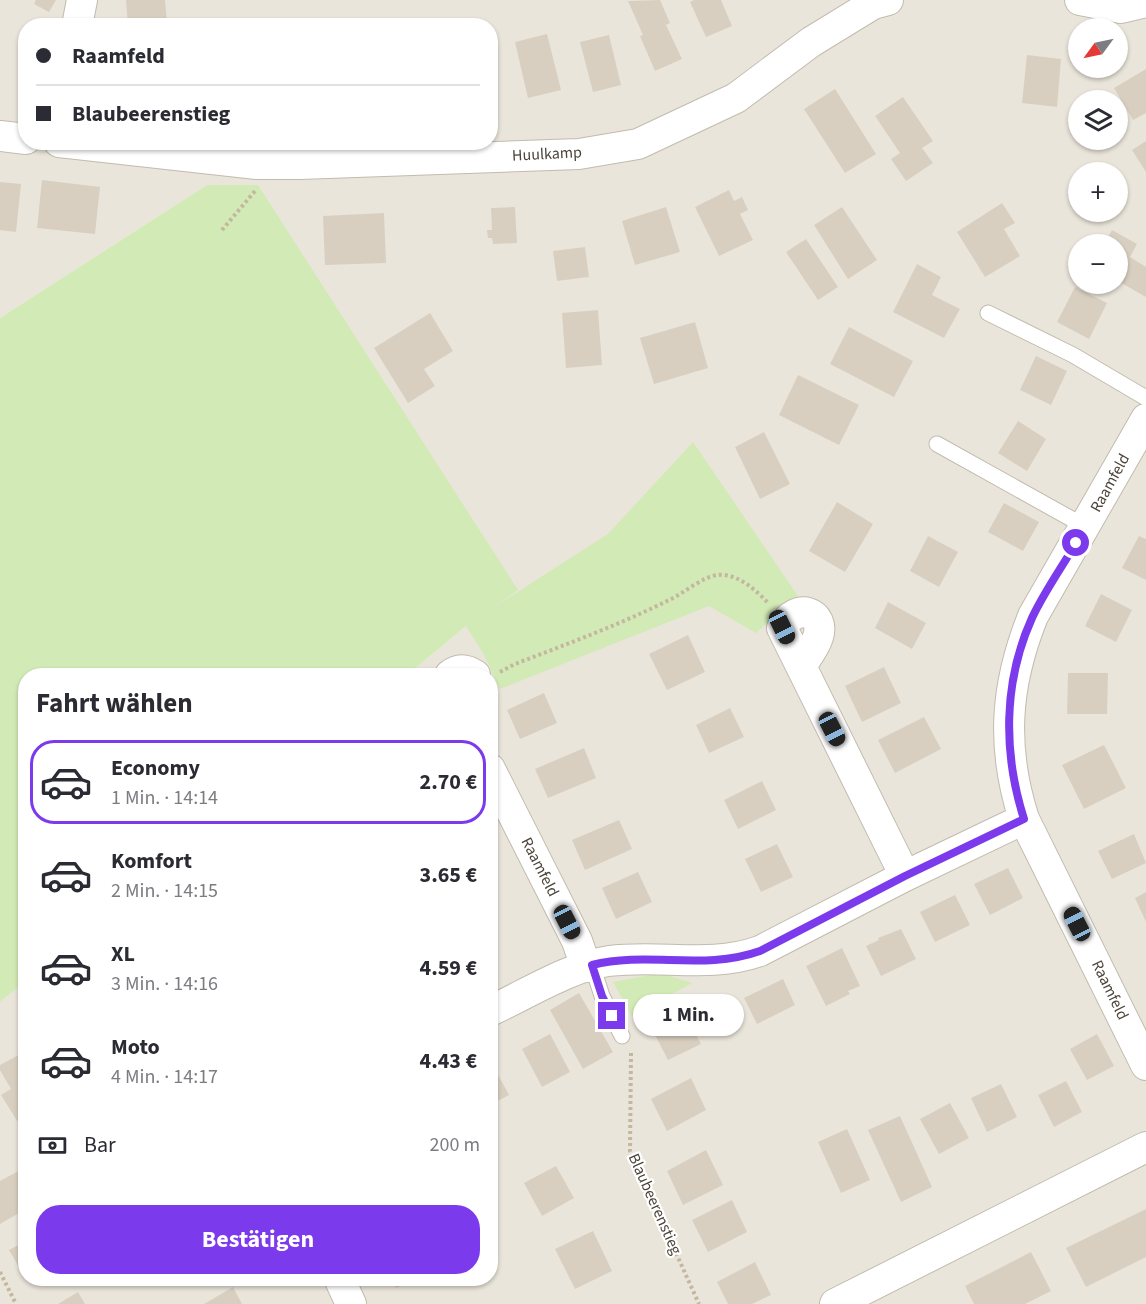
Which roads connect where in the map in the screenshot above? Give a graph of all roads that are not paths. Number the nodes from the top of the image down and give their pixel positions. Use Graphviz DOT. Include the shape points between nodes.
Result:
graph roads {
  1 [pos="82,0"];
  2 [pos="888,0"];
  3 [pos="1080,0"];
  4 [pos="1146,2"];
  5 [pos="79,18"];
  6 [pos="0,136"];
  7 [pos="18,138"];
  8 [pos="131,150"];
  9 [pos="988,313"];
  10 [pos="1146,398"];
  11 [pos="1146,419"];
  12 [pos="937,444"];
  13 [pos="1086,526"];
  14 [pos="782,627"];
  15 [pos="498,785"];
  16 [pos="1024,819"];
  17 [pos="905,876"];
  18 [pos="589,966"];
  19 [pos="498,1007"];
  20 [pos="622,1036"];
  21 [pos="1146,1065"];
  22 [pos="1146,1147"];
  23 [pos="343,1286"];
  24 [pos="837,1303"];
  25 [pos="351,1304"];
  1 -- 5 [label="street"];
  2 -- 8 [label="street, Huulkamp" via="873,4 811,42 736,98 638,144 579,154 300,164 257,164"];
  3 -- 4 [label="street" via="1121,8"];
  6 -- 7 [label="street"];
  9 -- 10 [label="lane" via="1073,355"];
  11 -- 13 [label="street, Raamfeld"];
  12 -- 13 [label="lane"];
  13 -- 16 [label="street, Raamfeld" via="1033,616 1014,677 1009,753"];
  14 -- 17 [label="street"];
  15 -- 18 [label="street, Raamfeld"];
  16 -- 17 [label="street"];
  16 -- 21 [label="street, Raamfeld"];
  17 -- 18 [label="street" via="740,958 628,959"];
  18 -- 19 [label="street"];
  18 -- 20 [label="lane"];
  22 -- 24 [label="street"];
  23 -- 25 [label="street"];
}
